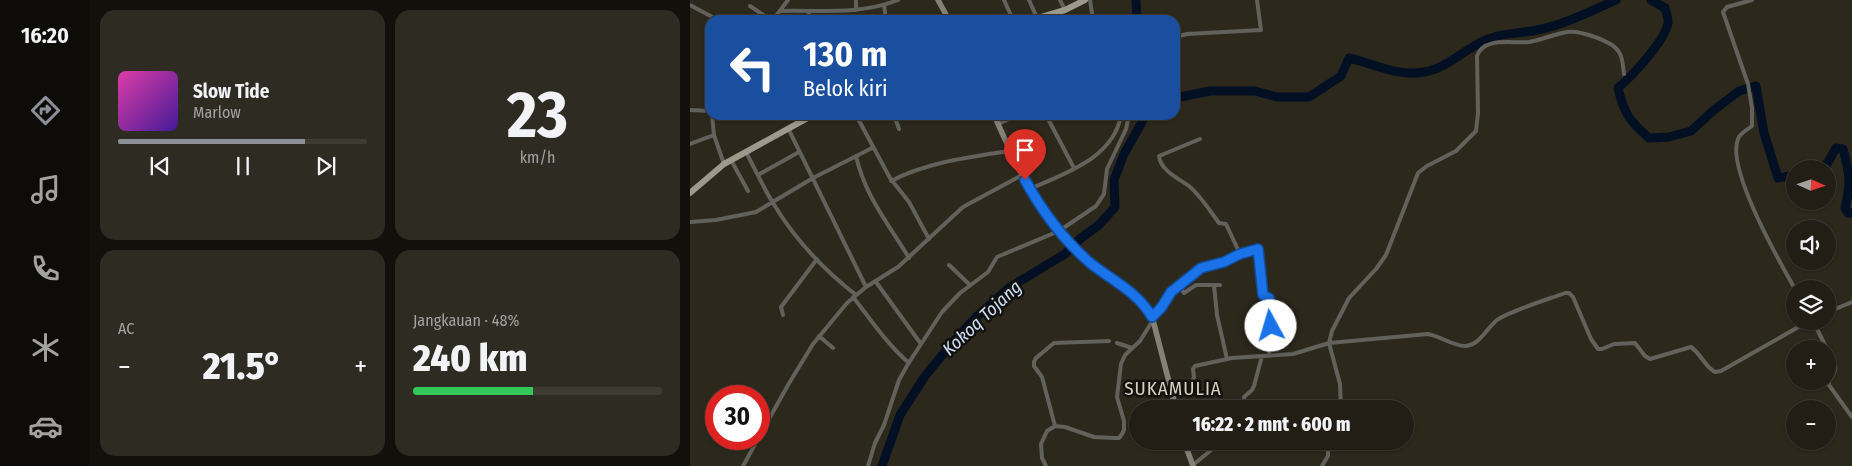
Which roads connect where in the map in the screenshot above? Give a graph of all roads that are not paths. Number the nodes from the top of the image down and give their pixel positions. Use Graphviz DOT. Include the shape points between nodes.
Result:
graph roads {
  1 [pos="788,0"];
  2 [pos="856,0"];
  3 [pos="879,0"];
  4 [pos="898,0"];
  5 [pos="938,0"];
  6 [pos="1004,0"];
  7 [pos="1029,0"];
  8 [pos="1060,0"];
  9 [pos="1085,0"];
  10 [pos="1090,0"];
  11 [pos="1257,0"];
  12 [pos="1752,0"];
  13 [pos="690,5"];
  14 [pos="750,6"];
  15 [pos="882,6"];
  16 [pos="856,10"];
  17 [pos="1065,10"];
  18 [pos="780,11"];
  19 [pos="808,11"];
  20 [pos="709,15"];
  21 [pos="764,15"];
  22 [pos="776,15"];
  23 [pos="809,15"];
  24 [pos="885,15"];
  25 [pos="946,15"];
  26 [pos="1011,15"];
  27 [pos="1033,15"];
  28 [pos="1059,15"];
  29 [pos="1092,15"];
  30 [pos="1180,36"];
  31 [pos="1624,74"];
  32 [pos="690,110"];
  33 [pos="705,111"];
  34 [pos="712,120"];
  35 [pos="799,120"];
  36 [pos="858,120"];
  37 [pos="896,120"];
  38 [pos="996,120"];
  39 [pos="1007,120"];
  40 [pos="1049,120"];
  41 [pos="1119,120"];
  42 [pos="1127,120"];
  43 [pos="998,124"];
  44 [pos="788,128"];
  45 [pos="899,129"];
  46 [pos="714,135"];
  47 [pos="1200,138"];
  48 [pos="1040,142"];
  49 [pos="690,144"];
  50 [pos="872,148"];
  51 [pos="1010,151"];
  52 [pos="746,152"];
  53 [pos="799,152"];
  54 [pos="856,156"];
  55 [pos="1013,158"];
  56 [pos="728,162"];
  57 [pos="1074,168"];
  58 [pos="758,175"];
  59 [pos="1022,175"];
  60 [pos="812,178"];
  61 [pos="892,181"];
  62 [pos="1030,189"];
  63 [pos="748,191"];
  64 [pos="690,193"];
  65 [pos="773,203"];
  66 [pos="690,222"];
  67 [pos="1059,231"];
  68 [pos="929,239"];
  69 [pos="1240,254"];
  70 [pos="909,258"];
  71 [pos="817,259"];
  72 [pos="949,265"];
  73 [pos="1790,280"];
  74 [pos="876,282"];
  75 [pos="968,283"];
  76 [pos="1214,285"];
  77 [pos="1220,285"];
  78 [pos="1179,286"];
  79 [pos="866,287"];
  80 [pos="855,296"];
  81 [pos="1852,302"];
  82 [pos="1836,309"];
  83 [pos="783,315"];
  84 [pos="1261,318"];
  85 [pos="1153,319"];
  86 [pos="1266,320"];
  87 [pos="1793,330"];
  88 [pos="819,336"];
  89 [pos="1109,341"];
  90 [pos="1117,343"];
  91 [pos="1329,343"];
  92 [pos="921,344"];
  93 [pos="833,348"];
  94 [pos="1132,348"];
  95 [pos="1262,356"];
  96 [pos="1269,356"];
  97 [pos="1227,359"];
  98 [pos="909,363"];
  99 [pos="1171,388"];
  100 [pos="1833,390"];
  101 [pos="1174,400"];
  102 [pos="1244,400"];
  103 [pos="1341,400"];
  104 [pos="770,416"];
  105 [pos="1852,417"];
  106 [pos="1055,426"];
  107 [pos="752,450"];
  108 [pos="1187,450"];
  109 [pos="1211,450"];
  110 [pos="1329,450"];
  111 [pos="1193,465"];
  112 [pos="743,466"];
  113 [pos="868,466"];
  114 [pos="1046,466"];
  115 [pos="1322,466"];
  1 -- 18 [label="street"];
  2 -- 16 [label="street"];
  3 -- 15 [label="street"];
  4 -- 15 [label="street"];
  5 -- 25 [label="street"];
  6 -- 26 [label="street"];
  7 -- 27 [label="street"];
  8 -- 17 [label="street"];
  9 -- 17 [label="main road"];
  10 -- 29 [label="street"];
  11 -- 30 [label="street" via="1261,28"];
  12 -- 73 [label="street" via="1723,12 1748,84 1753,122 1739,136 1737,162 1762,228"];
  13 -- 20 [label="street"];
  14 -- 21 [label="street"];
  15 -- 16 [label="street"];
  15 -- 24 [label="street"];
  16 -- 19 [label="street"];
  17 -- 28 [label="main road"];
  18 -- 19 [label="street"];
  18 -- 22 [label="street"];
  19 -- 23 [label="street"];
  31 -- 91 [label="street" via="1617,49 1604,41 1569,31 1531,42 1500,42 1479,52 1476,131 1456,151 1418,173 1386,255 1349,298"];
  32 -- 33 [label="street"];
  34 -- 46 [label="street"];
  35 -- 44 [label="main road"];
  36 -- 50 [label="street"];
  37 -- 45 [label="street"];
  38 -- 43 [label="street"];
  39 -- 43 [label="street"];
  40 -- 57 [label="street"];
  41 -- 57 [label="street" via="1112,139 1090,159"];
  42 -- 67 [label="street" via="1107,169 1102,199"];
  43 -- 51 [label="street"];
  44 -- 52 [label="main road"];
  44 -- 53 [label="street"];
  46 -- 49 [label="street"];
  46 -- 56 [label="street"];
  47 -- 69 [label="street" via="1160,156 1160,162 1196,194 1219,223 1226,224"];
  48 -- 55 [label="street"];
  50 -- 54 [label="street"];
  50 -- 61 [label="street"];
  51 -- 55 [label="street"];
  51 -- 61 [label="street" via="913,171"];
  52 -- 56 [label="main road"];
  52 -- 58 [label="street"];
  53 -- 58 [label="street"];
  53 -- 60 [label="street"];
  54 -- 60 [label="street"];
  54 -- 70 [label="street" via="873,202"];
  55 -- 59 [label="street"];
  56 -- 63 [label="street"];
  56 -- 64 [label="main road"];
  57 -- 62 [label="street"];
  58 -- 65 [label="street"];
  59 -- 62 [label="street"];
  59 -- 68 [label="street" via="963,207"];
  60 -- 65 [label="street"];
  60 -- 79 [label="street"];
  61 -- 68 [label="street" via="909,202"];
  62 -- 67 [label="street"];
  65 -- 66 [label="street" via="750,214"];
  65 -- 71 [label="street"];
  67 -- 75 [label="street" via="997,257 988,272"];
  67 -- 85 [label="street" via="1102,272 1135,294"];
  68 -- 70 [label="street"];
  69 -- 78 [label="street" via="1224,262 1204,266"];
  69 -- 86 [label="street" via="1259,250 1263,295 1269,298"];
  70 -- 74 [label="street"];
  71 -- 80 [label="street"];
  71 -- 83 [label="street" via="781,308"];
  72 -- 75 [label="street"];
  74 -- 79 [label="street"];
  74 -- 92 [label="street"];
  75 -- 92 [label="street"];
  76 -- 77 [label="street"];
  76 -- 78 [label="street" via="1196,285 1184,293"];
  76 -- 97 [label="street"];
  78 -- 85 [label="street" via="1169,294"];
  79 -- 80 [label="street"];
  80 -- 88 [label="street"];
  80 -- 98 [label="street" via="884,338"];
  81 -- 82 [label="street"];
  84 -- 86 [label="street"];
  85 -- 94 [label="street"];
  85 -- 99 [label="street"];
  86 -- 96 [label="street" via="1271,321"];
  87 -- 91 [label="street" via="1718,372 1710,370 1692,347 1650,359 1635,343 1614,344 1600,350 1594,344 1571,294 1565,292 1495,321 1484,335 1468,345 1460,346 1428,334"];
  88 -- 93 [label="street"];
  88 -- 104 [label="street"];
  89 -- 106 [label="street" via="1054,343 1036,358 1034,366 1042,377"];
  90 -- 94 [label="street"];
  91 -- 96 [label="street" via="1293,354"];
  91 -- 103 [label="street"];
  92 -- 98 [label="street"];
  94 -- 106 [label="street" via="1123,360 1118,383 1118,402 1125,426 1119,438 1094,437"];
  95 -- 96 [label="street"];
  95 -- 97 [label="street"];
  95 -- 102 [label="street" via="1254,386"];
  97 -- 99 [label="street" via="1194,366 1192,382"];
  98 -- 113 [label="street" via="899,380"];
  99 -- 101 [label="street"];
  100 -- 105 [label="street"];
  106 -- 114 [label="street" via="1047,431 1041,444"];
  107 -- 112 [label="street"];
  108 -- 111 [label="street"];
  109 -- 111 [label="street"];
  110 -- 115 [label="street"];
}
